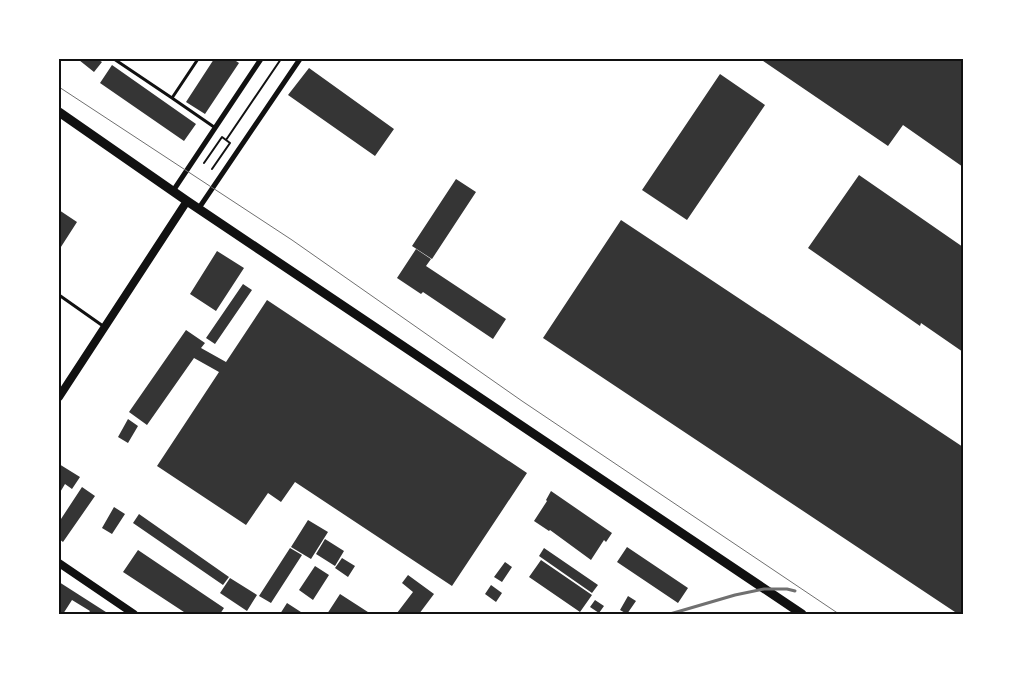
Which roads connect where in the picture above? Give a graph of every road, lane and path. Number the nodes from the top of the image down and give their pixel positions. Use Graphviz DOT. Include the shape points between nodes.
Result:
graph roads {
  1 [pos="114,59"];
  2 [pos="198,59"];
  3 [pos="261,59"];
  4 [pos="281,59"];
  5 [pos="300,59"];
  6 [pos="172,98"];
  7 [pos="59,112"];
  8 [pos="214,127"];
  9 [pos="226,140"];
  10 [pos="204,163"];
  11 [pos="212,169"];
  12 [pos="173,191"];
  13 [pos="187,201"];
  14 [pos="199,208"];
  15 [pos="59,295"];
  16 [pos="105,327"];
  17 [pos="59,397"];
  18 [pos="59,563"];
  19 [pos="134,614"];
  20 [pos="802,614"];
  1 -- 6 [label="lane"];
  2 -- 6 [label="lane"];
  3 -- 8 [label="street"];
  4 -- 9 [label="path"];
  5 -- 14 [label="street"];
  6 -- 8 [label="lane"];
  7 -- 12 [label="main road"];
  8 -- 12 [label="street"];
  9 -- 10 [label="path" via="222,137"];
  9 -- 11 [label="path" via="230,143"];
  12 -- 13 [label="main road"];
  13 -- 14 [label="main road"];
  13 -- 16 [label="street"];
  14 -- 20 [label="main road"];
  15 -- 16 [label="lane"];
  16 -- 17 [label="street"];
  18 -- 19 [label="street"];
}
